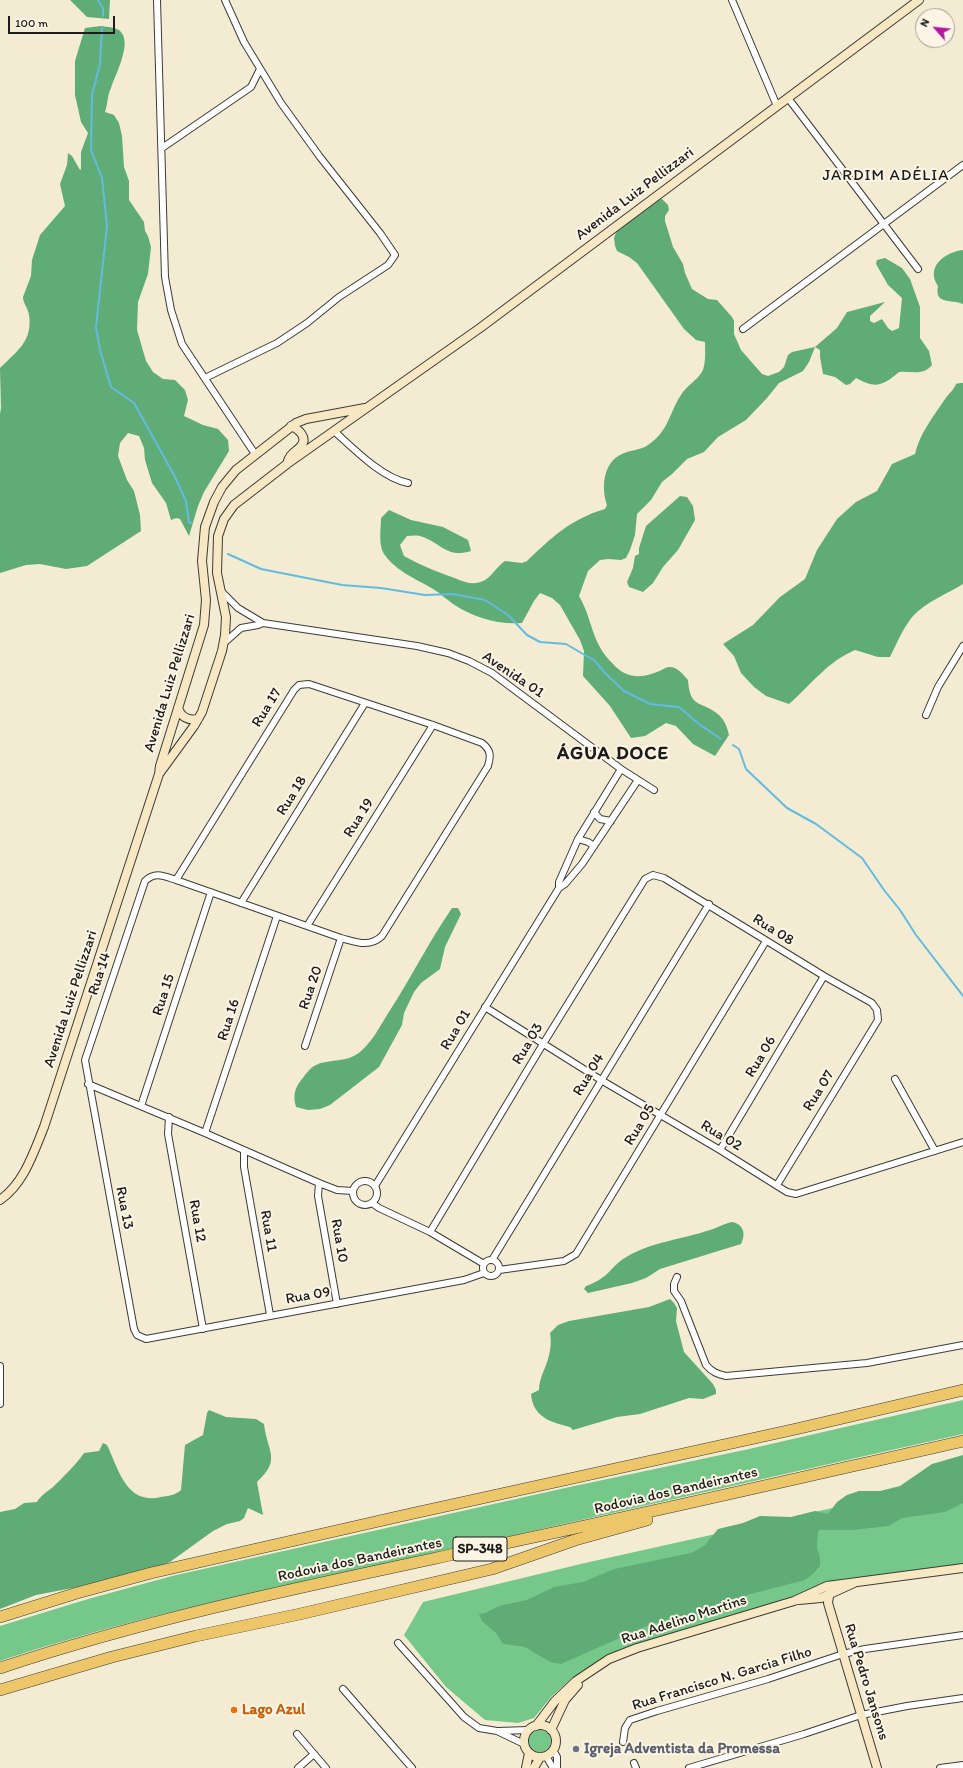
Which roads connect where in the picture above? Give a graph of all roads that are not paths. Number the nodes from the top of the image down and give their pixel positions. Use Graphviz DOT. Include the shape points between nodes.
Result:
graph roads {
  1 [pos="157,0"];
  2 [pos="225,0"];
  3 [pos="732,0"];
  4 [pos="919,0"];
  5 [pos="260,69"];
  6 [pos="788,98"];
  7 [pos="777,106"];
  8 [pos="162,148"];
  9 [pos="963,165"];
  10 [pos="883,224"];
  11 [pos="918,269"];
  12 [pos="743,329"];
  13 [pos="205,378"];
  14 [pos="366,408"];
  15 [pos="291,426"];
  16 [pos="334,431"];
  17 [pos="255,454"];
  18 [pos="288,464"];
  19 [pos="408,483"];
  20 [pos="222,592"];
  21 [pos="263,623"];
  22 [pos="224,643"];
  23 [pos="963,646"];
  24 [pos="365,703"];
  25 [pos="178,708"];
  26 [pos="926,715"];
  27 [pos="198,720"];
  28 [pos="433,725"];
  29 [pos="621,768"];
  30 [pos="159,774"];
  31 [pos="638,780"];
  32 [pos="654,790"];
  33 [pos="594,812"];
  34 [pos="611,821"];
  35 [pos="578,838"];
  36 [pos="594,846"];
  37 [pos="569,858"];
  38 [pos="582,864"];
  39 [pos="653,875"];
  40 [pos="176,880"];
  41 [pos="559,888"];
  42 [pos="211,892"];
  43 [pos="240,903"];
  44 [pos="709,904"];
  45 [pos="277,916"];
  46 [pos="307,926"];
  47 [pos="341,938"];
  48 [pos="766,941"];
  49 [pos="824,976"];
  50 [pos="485,1007"];
  51 [pos="877,1010"];
  52 [pos="544,1044"];
  53 [pos="305,1046"];
  54 [pos="895,1079"];
  55 [pos="601,1080"];
  56 [pos="88,1084"];
  57 [pos="141,1106"];
  58 [pos="661,1116"];
  59 [pos="169,1118"];
  60 [pos="205,1133"];
  61 [pos="963,1142"];
  62 [pos="720,1150"];
  63 [pos="244,1151"];
  64 [pos="935,1151"];
  65 [pos="319,1183"];
  66 [pos="777,1185"];
  67 [pos="375,1186"];
  68 [pos="353,1191"];
  69 [pos="0,1200"];
  70 [pos="372,1203"];
  71 [pos="430,1232"];
  72 [pos="492,1260"];
  73 [pos="484,1264"];
  74 [pos="499,1270"];
  75 [pos="484,1273"];
  76 [pos="677,1277"];
  77 [pos="337,1304"];
  78 [pos="270,1315"];
  79 [pos="203,1329"];
  80 [pos="137,1334"];
  81 [pos="963,1345"];
  82 [pos="0,1366"];
  83 [pos="963,1390"];
  84 [pos="0,1404"];
  85 [pos="963,1441"];
  86 [pos="700,1502"];
  87 [pos="963,1568"];
  88 [pos="857,1582"];
  89 [pos="827,1586"];
  90 [pos="818,1589"];
  91 [pos="826,1599"];
  92 [pos="794,1601"];
  93 [pos="0,1617"];
  94 [pos="963,1635"];
  95 [pos="398,1643"];
  96 [pos="843,1654"];
  97 [pos="0,1668"];
  98 [pos="586,1675"];
  99 [pos="343,1689"];
  100 [pos="0,1690"];
  101 [pos="963,1698"];
  102 [pos="861,1715"];
  103 [pos="536,1726"];
  104 [pos="528,1730"];
  105 [pos="551,1730"];
  106 [pos="497,1732"];
  107 [pos="297,1734"];
  108 [pos="623,1742"];
  109 [pos="524,1744"];
  110 [pos="553,1750"];
  111 [pos="529,1753"];
  112 [pos="314,1754"];
  113 [pos="543,1756"];
  114 [pos="963,1764"];
  115 [pos="298,1768"];
  116 [pos="326,1768"];
  117 [pos="412,1768"];
  118 [pos="526,1768"];
  119 [pos="534,1768"];
  120 [pos="553,1768"];
  121 [pos="557,1768"];
  122 [pos="688,1768"];
  123 [pos="877,1768"];
  124 [pos="940,1768"];
  1 -- 8 [label="street"];
  2 -- 5 [label="street" via="244,42"];
  3 -- 7 [label="street"];
  4 -- 6 [label="main road, Avenida Luiz Pellizzari"];
  5 -- 8 [label="street" via="251,87"];
  5 -- 13 [label="street" via="320,158 395,255 388,265 338,297 307,323 277,342"];
  6 -- 7 [label="main road, Avenida Luiz Pellizzari"];
  6 -- 10 [label="street"];
  7 -- 14 [label="main road, Avenida Luiz Pellizzari" via="480,328"];
  8 -- 13 [label="street" via="165,277 168,299 182,344"];
  9 -- 10 [label="street"];
  10 -- 11 [label="street"];
  10 -- 12 [label="street"];
  13 -- 17 [label="street"];
  14 -- 15 [label="main road, Avenida Luiz Pellizzari" via="306,419"];
  14 -- 16 [label="main road, Avenida Luiz Pellizzari"];
  15 -- 17 [label="main road, Avenida Luiz Pellizzari"];
  15 -- 18 [label="main road" via="299,431 303,442 290,456"];
  16 -- 18 [label="main road, Avenida Luiz Pellizzari"];
  16 -- 19 [label="street" via="384,473 397,481"];
  17 -- 25 [label="main road, Avenida Luiz Pellizzari" via="236,470 222,487 205,527 202,561 206,617"];
  18 -- 20 [label="main road, Avenida Luiz Pellizzari" via="241,498 224,519 218,536 217,567"];
  20 -- 21 [label="street, Avenida 01" via="238,608"];
  20 -- 22 [label="main road, Avenida Luiz Pellizzari" via="226,617"];
  21 -- 22 [label="street, Avenida 01" via="241,628"];
  21 -- 29 [label="street, Avenida 01" via="417,646 469,661 492,673"];
  22 -- 27 [label="main road, Avenida Luiz Pellizzari"];
  23 -- 26 [label="street" via="938,687"];
  24 -- 28 [label="street, Rua 17"];
  24 -- 40 [label="street, Rua 17" via="310,684 300,685 294,690"];
  24 -- 43 [label="street, Rua 18"];
  25 -- 27 [label="main road" via="184,717"];
  25 -- 30 [label="main road, Avenida Luiz Pellizzari"];
  27 -- 30 [label="main road, Avenida Luiz Pellizzari"];
  28 -- 46 [label="street, Rua 19"];
  28 -- 47 [label="street, Rua 17" via="482,743 490,752 488,766 382,936 377,941 362,944"];
  29 -- 31 [label="street, Avenida 01"];
  29 -- 33 [label="street"];
  30 -- 69 [label="main road, Avenida Luiz Pellizzari" via="44,1127 30,1163 11,1191"];
  31 -- 32 [label="street, Avenida 01"];
  31 -- 34 [label="street"];
  33 -- 34 [label="street" via="600,819"];
  33 -- 35 [label="street"];
  34 -- 36 [label="street"];
  35 -- 36 [label="street"];
  35 -- 37 [label="street"];
  36 -- 38 [label="street"];
  37 -- 38 [label="street"];
  37 -- 41 [label="street"];
  38 -- 41 [label="street"];
  39 -- 44 [label="street, Rua 08" via="664,878"];
  39 -- 52 [label="street, Rua 03" via="645,879"];
  40 -- 42 [label="street"];
  40 -- 56 [label="street, Rua 14" via="159,874 151,875 144,881 85,1060"];
  41 -- 50 [label="street, Rua 01"];
  42 -- 43 [label="street"];
  42 -- 57 [label="street, Rua 15"];
  43 -- 45 [label="street"];
  44 -- 48 [label="street, Rua 08"];
  44 -- 55 [label="street, Rua 04"];
  45 -- 46 [label="street"];
  45 -- 60 [label="street, Rua 16"];
  46 -- 47 [label="street"];
  47 -- 53 [label="street, Rua 20"];
  48 -- 49 [label="street, Rua 08"];
  48 -- 58 [label="street, Rua 05"];
  49 -- 51 [label="street, Rua 08" via="872,1004"];
  49 -- 62 [label="street, Rua 06"];
  50 -- 52 [label="street, Rua 02"];
  50 -- 67 [label="street, Rua 01"];
  51 -- 66 [label="street, Rua 07" via="878,1020"];
  52 -- 55 [label="street, Rua 02"];
  52 -- 71 [label="street, Rua 03"];
  54 -- 64 [label="street"];
  55 -- 58 [label="street, Rua 02"];
  55 -- 72 [label="street, Rua 04"];
  56 -- 57 [label="street"];
  56 -- 80 [label="street, Rua 13"];
  57 -- 59 [label="street"];
  58 -- 62 [label="street, Rua 02"];
  58 -- 74 [label="street, Rua 05" via="576,1254 564,1261"];
  59 -- 60 [label="street"];
  59 -- 79 [label="street, Rua 12" via="168,1134"];
  60 -- 63 [label="street"];
  61 -- 64 [label="street, Rua 02"];
  62 -- 66 [label="street, Rua 02"];
  63 -- 65 [label="street"];
  63 -- 78 [label="street, Rua 11" via="244,1167"];
  64 -- 66 [label="street, Rua 02" via="796,1194 787,1192"];
  65 -- 68 [label="street" via="337,1190"];
  65 -- 77 [label="street, Rua 10" via="318,1196"];
  67 -- 68 [label="street" via="362,1181"];
  67 -- 70 [label="street" via="377,1195"];
  68 -- 70 [label="street" via="353,1196 359,1204"];
  70 -- 71 [label="street"];
  71 -- 73 [label="street"];
  72 -- 73 [label="street"];
  72 -- 74 [label="street" via="498,1263"];
  73 -- 75 [label="street"];
  74 -- 75 [label="street" via="492,1276"];
  75 -- 77 [label="street, Rua 09" via="464,1280"];
  76 -- 81 [label="street" via="674,1291 681,1301 706,1364 716,1374 726,1376 867,1364"];
  77 -- 78 [label="street, Rua 09"];
  78 -- 79 [label="street, Rua 09"];
  79 -- 80 [label="street, Rua 09" via="146,1339"];
  82 -- 84 [label="street"];
  83 -- 93 [label="highway" via="151,1573"];
  85 -- 86 [label="highway, Rodovia dos Bandeirantes / SP-348"];
  86 -- 97 [label="highway, Rodovia dos Bandeirantes / SP-348" via="148,1623"];
  86 -- 100 [label="highway" via="658,1517 575,1540 492,1569 196,1636 112,1657"];
  87 -- 88 [label="main road, Rua Adelino Martins"];
  88 -- 89 [label="main road, Rua Adelino Martins"];
  88 -- 91 [label="main road, Rua Adelino Martins"];
  89 -- 90 [label="main road, Rua Adelino Martins"];
  89 -- 91 [label="main road" via="830,1590"];
  90 -- 91 [label="main road"];
  90 -- 92 [label="main road, Rua Adelino Martins"];
  91 -- 92 [label="main road, Rua Adelino Martins"];
  91 -- 96 [label="main road, Rua Pedro Jansons"];
  92 -- 98 [label="main road, Rua Adelino Martins" via="637,1648 609,1659"];
  94 -- 96 [label="street"];
  95 -- 106 [label="street" via="464,1717 479,1728"];
  96 -- 102 [label="main road, Rua Pedro Jansons"];
  96 -- 108 [label="street, Rua Francisco N. Garcia Filho" via="630,1720 625,1728"];
  98 -- 103 [label="main road, Rua Adelino Martins" via="555,1700"];
  98 -- 105 [label="main road, Rua Adelino Martins" via="565,1700"];
  99 -- 117 [label="street"];
  101 -- 102 [label="street"];
  102 -- 122 [label="street"];
  102 -- 123 [label="main road, Rua Pedro Jansons"];
  103 -- 104 [label="main road"];
  103 -- 105 [label="main road"];
  104 -- 106 [label="street"];
  104 -- 109 [label="main road"];
  105 -- 110 [label="main road" via="555,1738"];
  106 -- 109 [label="street"];
  107 -- 112 [label="street"];
  109 -- 111 [label="main road"];
  110 -- 113 [label="main road"];
  110 -- 121 [label="street" via="557,1758"];
  111 -- 113 [label="main road"];
  111 -- 118 [label="main road"];
  112 -- 115 [label="street"];
  112 -- 116 [label="street"];
  113 -- 119 [label="main road"];
  113 -- 120 [label="street"];
  114 -- 124 [label="street"];
}
